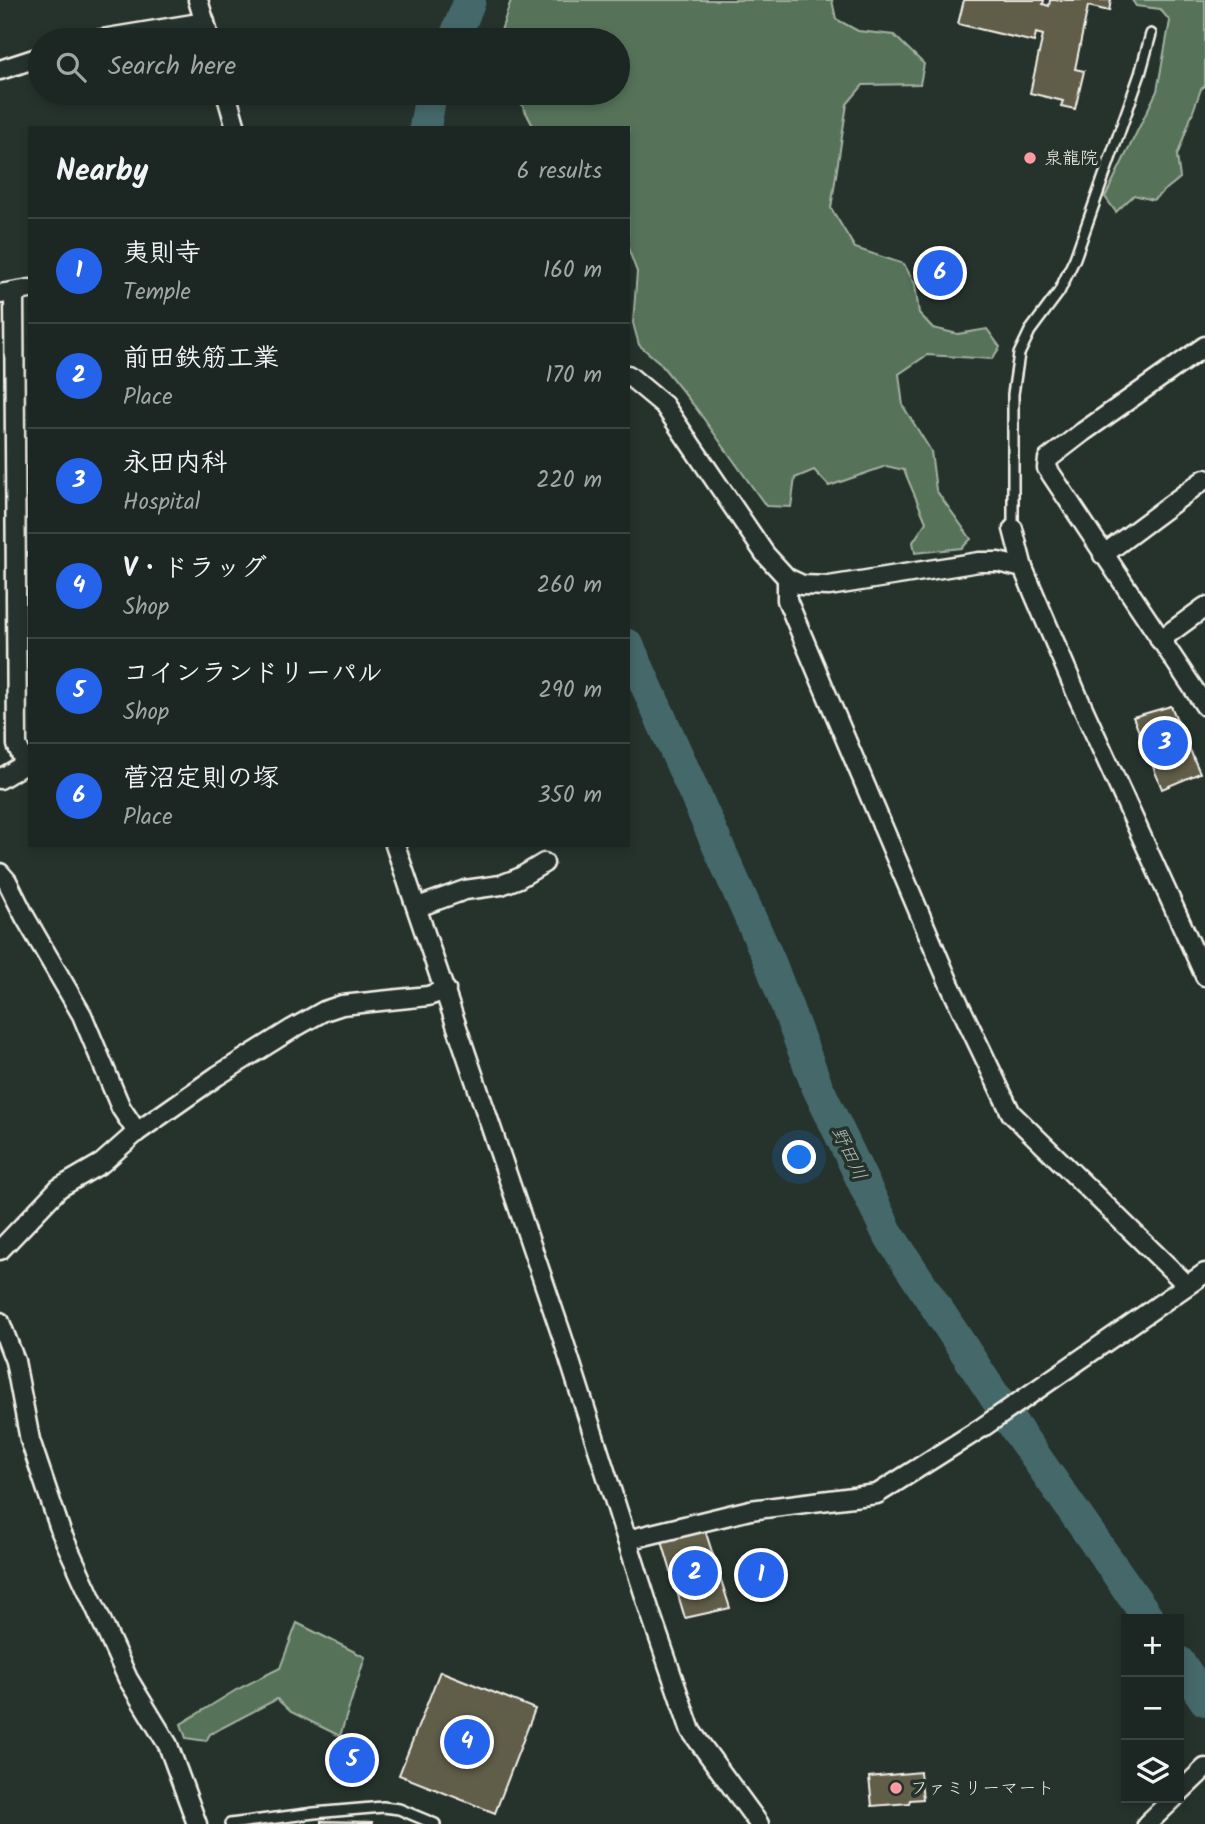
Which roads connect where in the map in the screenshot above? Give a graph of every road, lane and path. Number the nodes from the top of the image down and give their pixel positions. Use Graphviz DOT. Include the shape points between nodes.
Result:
graph roads {
  1 [pos="198,0"];
  2 [pos="205,22"];
  3 [pos="169,28"];
  4 [pos="207,28"];
  5 [pos="1151,34"];
  6 [pos="28,61"];
  7 [pos="0,70"];
  8 [pos="229,105"];
  9 [pos="235,126"];
  10 [pos="15,292"];
  11 [pos="1205,346"];
  12 [pos="630,377"];
  13 [pos="1205,479"];
  14 [pos="1013,529"];
  15 [pos="1103,555"];
  16 [pos="1023,568"];
  17 [pos="787,578"];
  18 [pos="1205,607"];
  19 [pos="1160,640"];
  20 [pos="1205,706"];
  21 [pos="28,762"];
  22 [pos="0,779"];
  23 [pos="397,847"];
  24 [pos="544,863"];
  25 [pos="0,873"];
  26 [pos="418,907"];
  27 [pos="1205,976"];
  28 [pos="446,990"];
  29 [pos="137,1132"];
  30 [pos="0,1250"];
  31 [pos="1205,1273"];
  32 [pos="1188,1285"];
  33 [pos="0,1322"];
  34 [pos="627,1540"];
  35 [pos="1205,1768"];
  36 [pos="1184,1788"];
  37 [pos="1169,1803"];
  38 [pos="197,1824"];
  39 [pos="230,1824"];
  40 [pos="435,1824"];
  41 [pos="759,1824"];
  42 [pos="1147,1824"];
  1 -- 2 [label="street"];
  2 -- 3 [label="street"];
  2 -- 4 [label="street"];
  5 -- 14 [label="lane" via="1075,258 1019,354 1013,394"];
  6 -- 7 [label="street"];
  8 -- 9 [label="street"];
  10 -- 21 [label="street" via="17,745"];
  11 -- 15 [label="street" via="1048,459 1047,468"];
  12 -- 17 [label="street" via="664,405 765,554"];
  13 -- 15 [label="street"];
  14 -- 16 [label="street"];
  15 -- 19 [label="street"];
  16 -- 17 [label="street" via="979,562 829,586"];
  16 -- 27 [label="street"];
  17 -- 32 [label="street" via="787,600 949,983 1011,1113"];
  18 -- 19 [label="street"];
  19 -- 20 [label="street"];
  21 -- 22 [label="street"];
  23 -- 26 [label="street"];
  24 -- 26 [label="street" via="501,885 465,890"];
  25 -- 29 [label="street" via="82,1015 121,1108"];
  26 -- 28 [label="street"];
  28 -- 29 [label="street" via="324,1011 217,1076"];
  28 -- 34 [label="street"];
  29 -- 30 [label="street" via="102,1163 59,1188"];
  31 -- 32 [label="street"];
  32 -- 34 [label="street" via="877,1494 750,1510"];
  33 -- 38 [label="street" via="15,1361 30,1440 61,1532 128,1679 169,1745"];
  34 -- 41 [label="street" via="691,1731"];
  35 -- 36 [label="street"];
  37 -- 42 [label="street"];
  39 -- 40 [label="lane" via="383,1807"];
}
